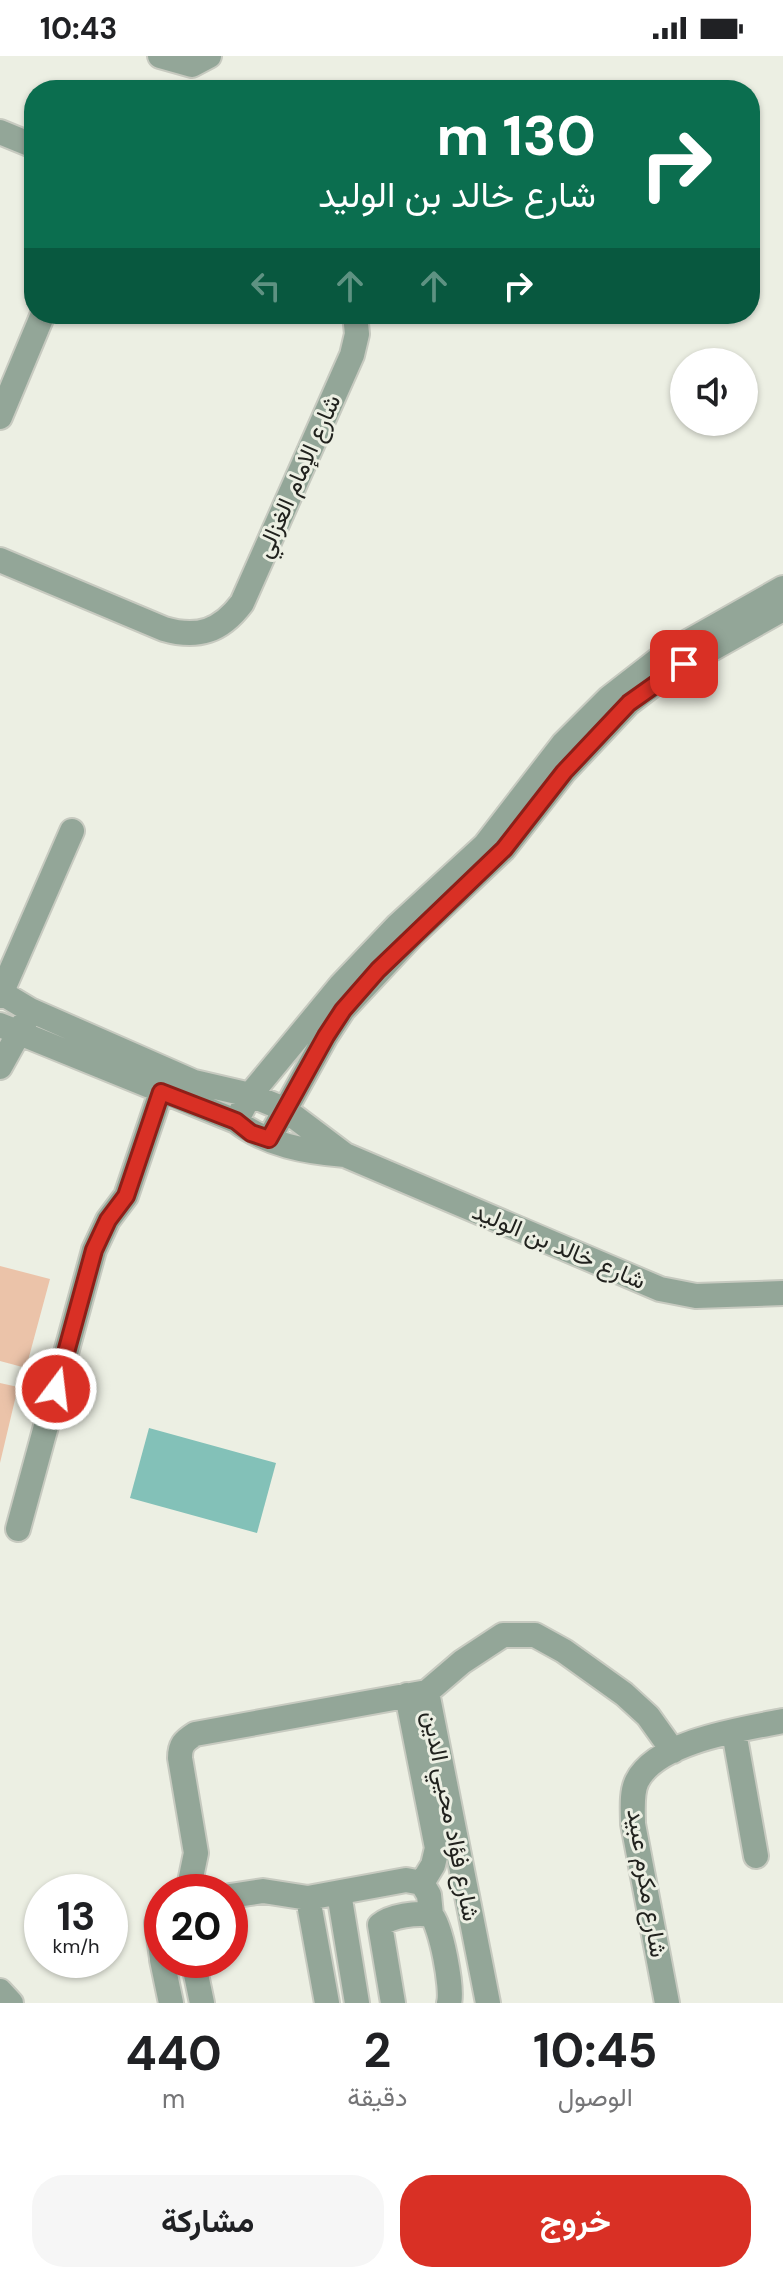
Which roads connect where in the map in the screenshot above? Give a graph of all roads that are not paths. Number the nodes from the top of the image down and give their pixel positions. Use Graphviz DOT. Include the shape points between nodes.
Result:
graph roads {
  1 [pos="160,56"];
  2 [pos="209,56"];
  3 [pos="0,132"];
  4 [pos="24,142"];
  5 [pos="39,324"];
  6 [pos="356,324"];
  7 [pos="0,417"];
  8 [pos="0,560"];
  9 [pos="783,588"];
  10 [pos="783,609"];
  11 [pos="72,831"];
  12 [pos="1,993"];
  13 [pos="30,1010"];
  14 [pos="10,1029"];
  15 [pos="0,1067"];
  16 [pos="161,1092"];
  17 [pos="250,1095"];
  18 [pos="284,1109"];
  19 [pos="236,1121"];
  20 [pos="269,1139"];
  21 [pos="345,1155"];
  22 [pos="783,1293"];
  23 [pos="18,1529"];
  24 [pos="417,1693"];
  25 [pos="783,1721"];
  26 [pos="734,1732"];
  27 [pos="673,1751"];
  28 [pos="756,1856"];
  29 [pos="192,1874"];
  30 [pos="422,1883"];
  31 [pos="248,1893"];
  32 [pos="339,1893"];
  33 [pos="308,1898"];
  34 [pos="431,1915"];
  35 [pos="166,1978"];
  36 [pos="197,1978"];
  37 [pos="0,1991"];
  38 [pos="11,2003"];
  39 [pos="171,2003"];
  40 [pos="202,2003"];
  41 [pos="327,2003"];
  42 [pos="357,2003"];
  43 [pos="393,2003"];
  44 [pos="449,2003"];
  45 [pos="488,2003"];
  46 [pos="667,2003"];
  1 -- 2 [label="street" via="192,65"];
  3 -- 4 [label="street"];
  5 -- 7 [label="street"];
  6 -- 8 [label="street, شارع الإمام الغزالي" via="352,355 242,603 217,628 200,634 164,629"];
  9 -- 17 [label="street" via="663,656 609,698 563,744 485,845 363,961"];
  10 -- 18 [label="street" via="667,674 629,703 564,772 504,849 343,1010"];
  11 -- 12 [label="street"];
  12 -- 13 [label="street, شارع خالد بن الوليد"];
  13 -- 14 [label="street"];
  13 -- 17 [label="street, شارع خالد بن الوليد" via="194,1082"];
  14 -- 15 [label="street"];
  14 -- 16 [label="street, شارع خالد بن الوليد"];
  16 -- 19 [label="street, شارع خالد بن الوليد"];
  16 -- 23 [label="street" via="126,1196 94,1250"];
  17 -- 18 [label="street, شارع خالد بن الوليد"];
  17 -- 19 [label="street"];
  18 -- 20 [label="street"];
  18 -- 21 [label="street, شارع خالد بن الوليد"];
  19 -- 20 [label="street, شارع خالد بن الوليد"];
  20 -- 21 [label="street, شارع خالد بن الوليد" via="304,1151"];
  21 -- 22 [label="street, شارع خالد بن الوليد" via="660,1289 696,1296"];
  24 -- 27 [label="street, شارع فؤاد محيي الدين" via="503,1635 535,1635 624,1694"];
  24 -- 29 [label="street" via="185,1740 180,1758 196,1853"];
  24 -- 30 [label="street" via="437,1848"];
  24 -- 45 [label="street, شارع فؤاد محيي الدين"];
  25 -- 26 [label="street, شارع مكرم عبيد"];
  26 -- 27 [label="street, شارع مكرم عبيد"];
  26 -- 28 [label="street"];
  27 -- 46 [label="street, شارع مكرم عبيد" via="653,1762 637,1781 633,1810"];
  30 -- 32 [label="street" via="406,1880"];
  30 -- 34 [label="street"];
  31 -- 33 [label="street"];
  32 -- 33 [label="street"];
  32 -- 42 [label="street"];
  33 -- 41 [label="street"];
  34 -- 43 [label="street" via="380,1925"];
  34 -- 44 [label="street" via="438,1927"];
  35 -- 39 [label="street"];
  36 -- 40 [label="street"];
  37 -- 38 [label="street"];
}
